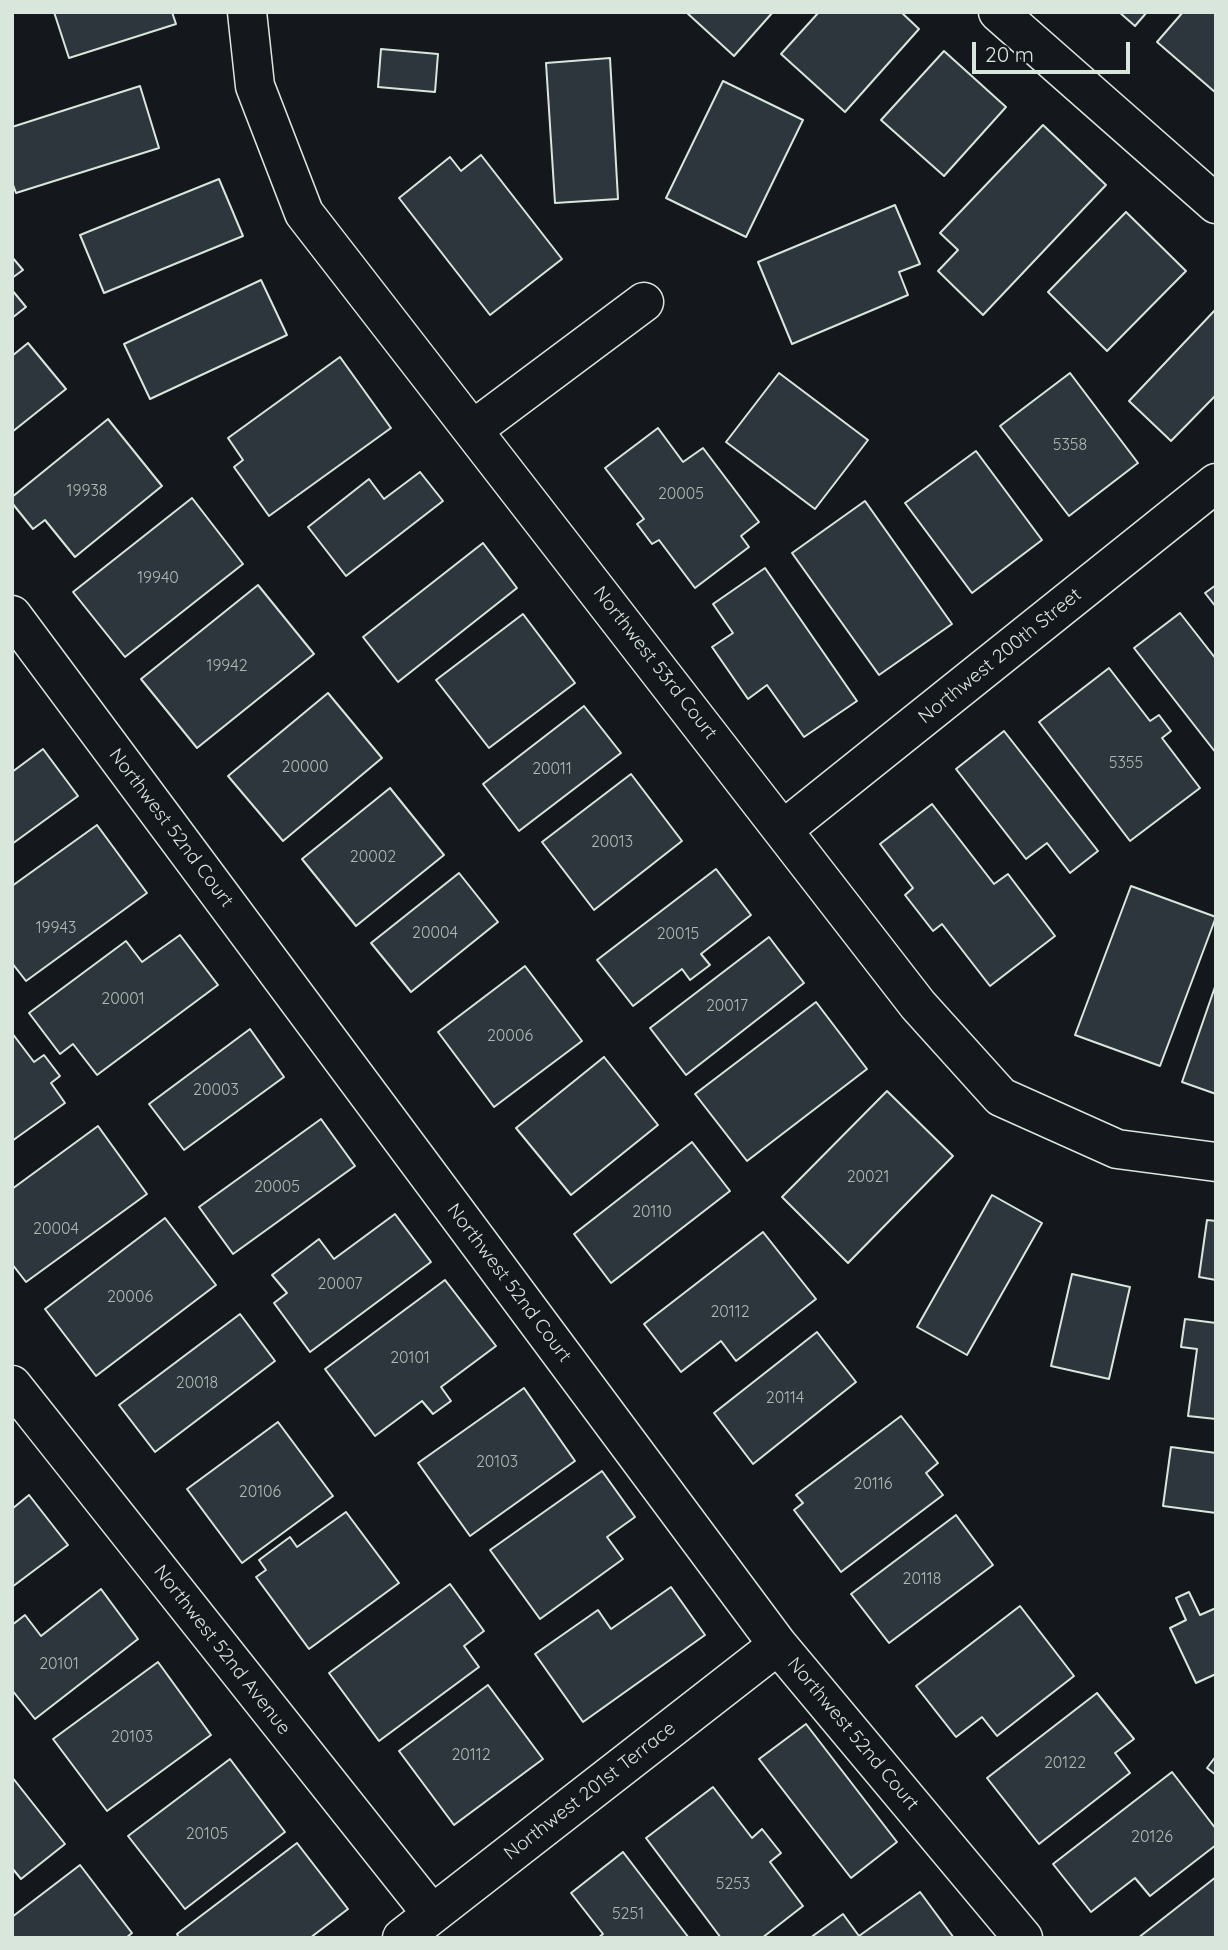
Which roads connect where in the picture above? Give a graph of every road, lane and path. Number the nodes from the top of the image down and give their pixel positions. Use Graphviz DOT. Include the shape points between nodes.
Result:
graph roads {
  1 [pos="247,12"];
  2 [pos="998,12"];
  3 [pos="1216,204"];
  4 [pos="644,302"];
  5 [pos="474,429"];
  6 [pos="1216,483"];
  7 [pos="12,615"];
  8 [pos="784,830"];
  9 [pos="1216,1163"];
  10 [pos="12,1385"];
  11 [pos="778,1645"];
  12 [pos="432,1914"];
  13 [pos="402,1938"];
  14 [pos="1023,1938"];
  1 -- 5 [label="street, Northwest 53rd Court" via="255,86 304,213"];
  2 -- 3 [label="street"];
  4 -- 5 [label="street"];
  5 -- 8 [label="street, Northwest 53rd Court"];
  6 -- 8 [label="street, Northwest 200th Street"];
  7 -- 11 [label="street, Northwest 52nd Court"];
  8 -- 9 [label="street, Northwest 53rd Court" via="918,1005 1001,1097 1117,1149"];
  10 -- 12 [label="street, Northwest 52nd Avenue"];
  11 -- 12 [label="street, Northwest 201st Terrace"];
  11 -- 14 [label="street, Northwest 52nd Court"];
  12 -- 13 [label="street, Northwest 201st Terrace"];
}
